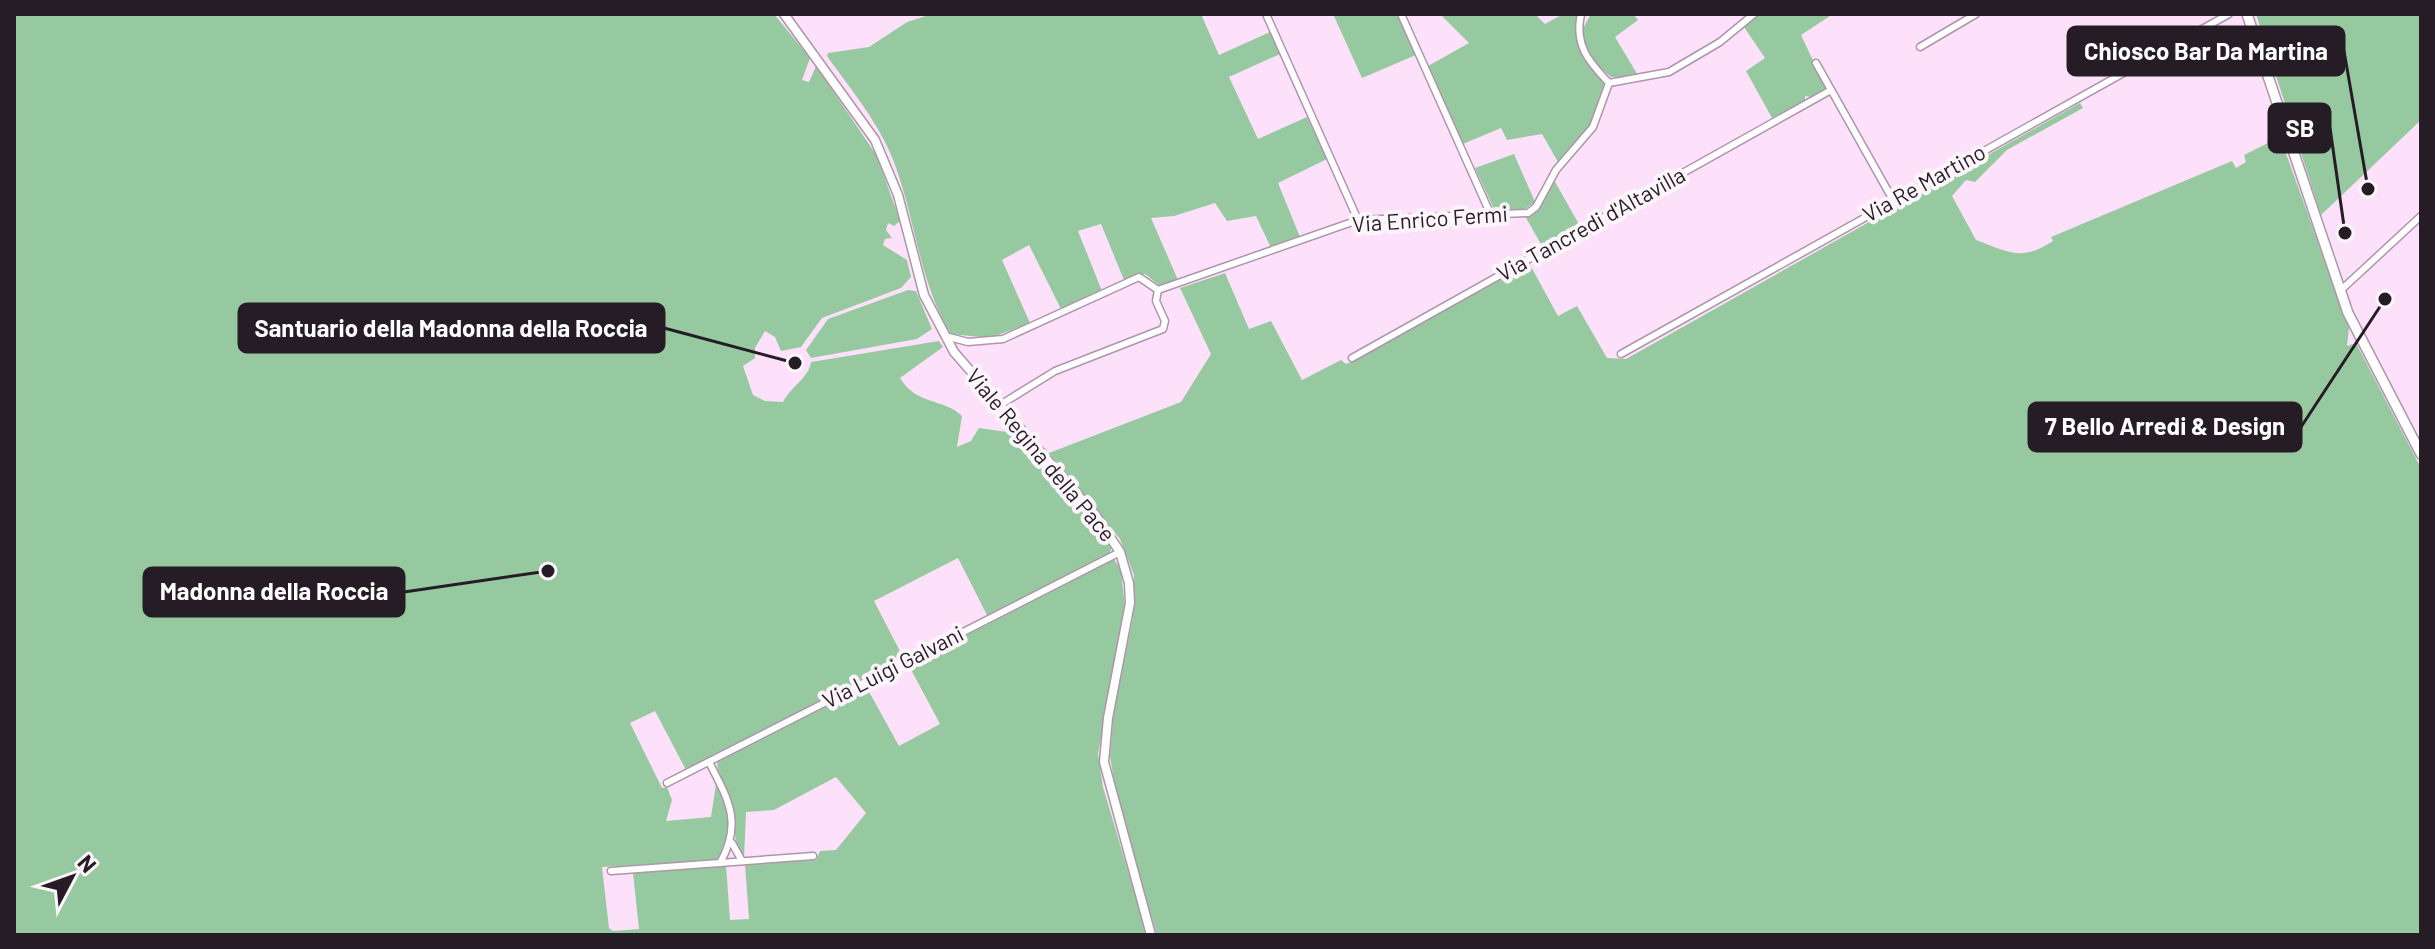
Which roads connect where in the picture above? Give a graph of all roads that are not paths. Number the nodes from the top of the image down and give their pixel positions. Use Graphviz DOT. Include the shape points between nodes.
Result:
graph roads {
  1 [pos="784,14"];
  2 [pos="1266,14"];
  3 [pos="1401,14"];
  4 [pos="1581,14"];
  5 [pos="1754,14"];
  6 [pos="1976,14"];
  7 [pos="2229,14"];
  8 [pos="2247,14"];
  9 [pos="1920,47"];
  10 [pos="1816,63"];
  11 [pos="1609,83"];
  12 [pos="1831,90"];
  13 [pos="1893,200"];
  14 [pos="1490,213"];
  15 [pos="2421,216"];
  16 [pos="1358,220"];
  17 [pos="1158,290"];
  18 [pos="2340,291"];
  19 [pos="945,336"];
  20 [pos="1621,354"];
  21 [pos="1352,358"];
  22 [pos="1000,405"];
  23 [pos="2420,452"];
  24 [pos="1120,552"];
  25 [pos="709,762"];
  26 [pos="667,783"];
  27 [pos="732,843"];
  28 [pos="813,856"];
  29 [pos="742,861"];
  30 [pos="720,863"];
  31 [pos="611,871"];
  32 [pos="1151,935"];
  1 -- 19 [label="street, Viale Regina della Pace" via="879,147 898,195 920,283"];
  2 -- 16 [label="street"];
  3 -- 14 [label="street"];
  4 -- 11 [label="street" via="1584,57"];
  5 -- 11 [label="street" via="1669,72"];
  6 -- 9 [label="street"];
  7 -- 13 [label="street, Via Re Martino"];
  8 -- 18 [label="main road"];
  10 -- 12 [label="street"];
  11 -- 14 [label="street, Via Enrico Fermi" via="1600,115 1556,170 1536,207 1528,213"];
  12 -- 13 [label="street"];
  12 -- 21 [label="street, Via Tancredi d'Altavilla"];
  13 -- 20 [label="street, Via Re Martino"];
  14 -- 16 [label="street, Via Enrico Fermi"];
  15 -- 18 [label="street"];
  16 -- 17 [label="street, Via Enrico Fermi"];
  17 -- 19 [label="street, Via Enrico Fermi" via="1139,277 1003,339 968,342"];
  17 -- 22 [label="street" via="1163,329 1055,371"];
  18 -- 23 [label="main road"];
  19 -- 22 [label="street, Viale Regina della Pace"];
  22 -- 24 [label="street, Viale Regina della Pace" via="1096,516"];
  24 -- 25 [label="street, Via Luigi Galvani"];
  24 -- 32 [label="street, Viale Regina della Pace" via="1130,603 1104,762"];
  25 -- 26 [label="street, Via Luigi Galvani"];
  25 -- 27 [label="street" via="726,796"];
  27 -- 29 [label="street"];
  27 -- 30 [label="street"];
  28 -- 29 [label="street"];
  29 -- 30 [label="street"];
  30 -- 31 [label="street"];
}
